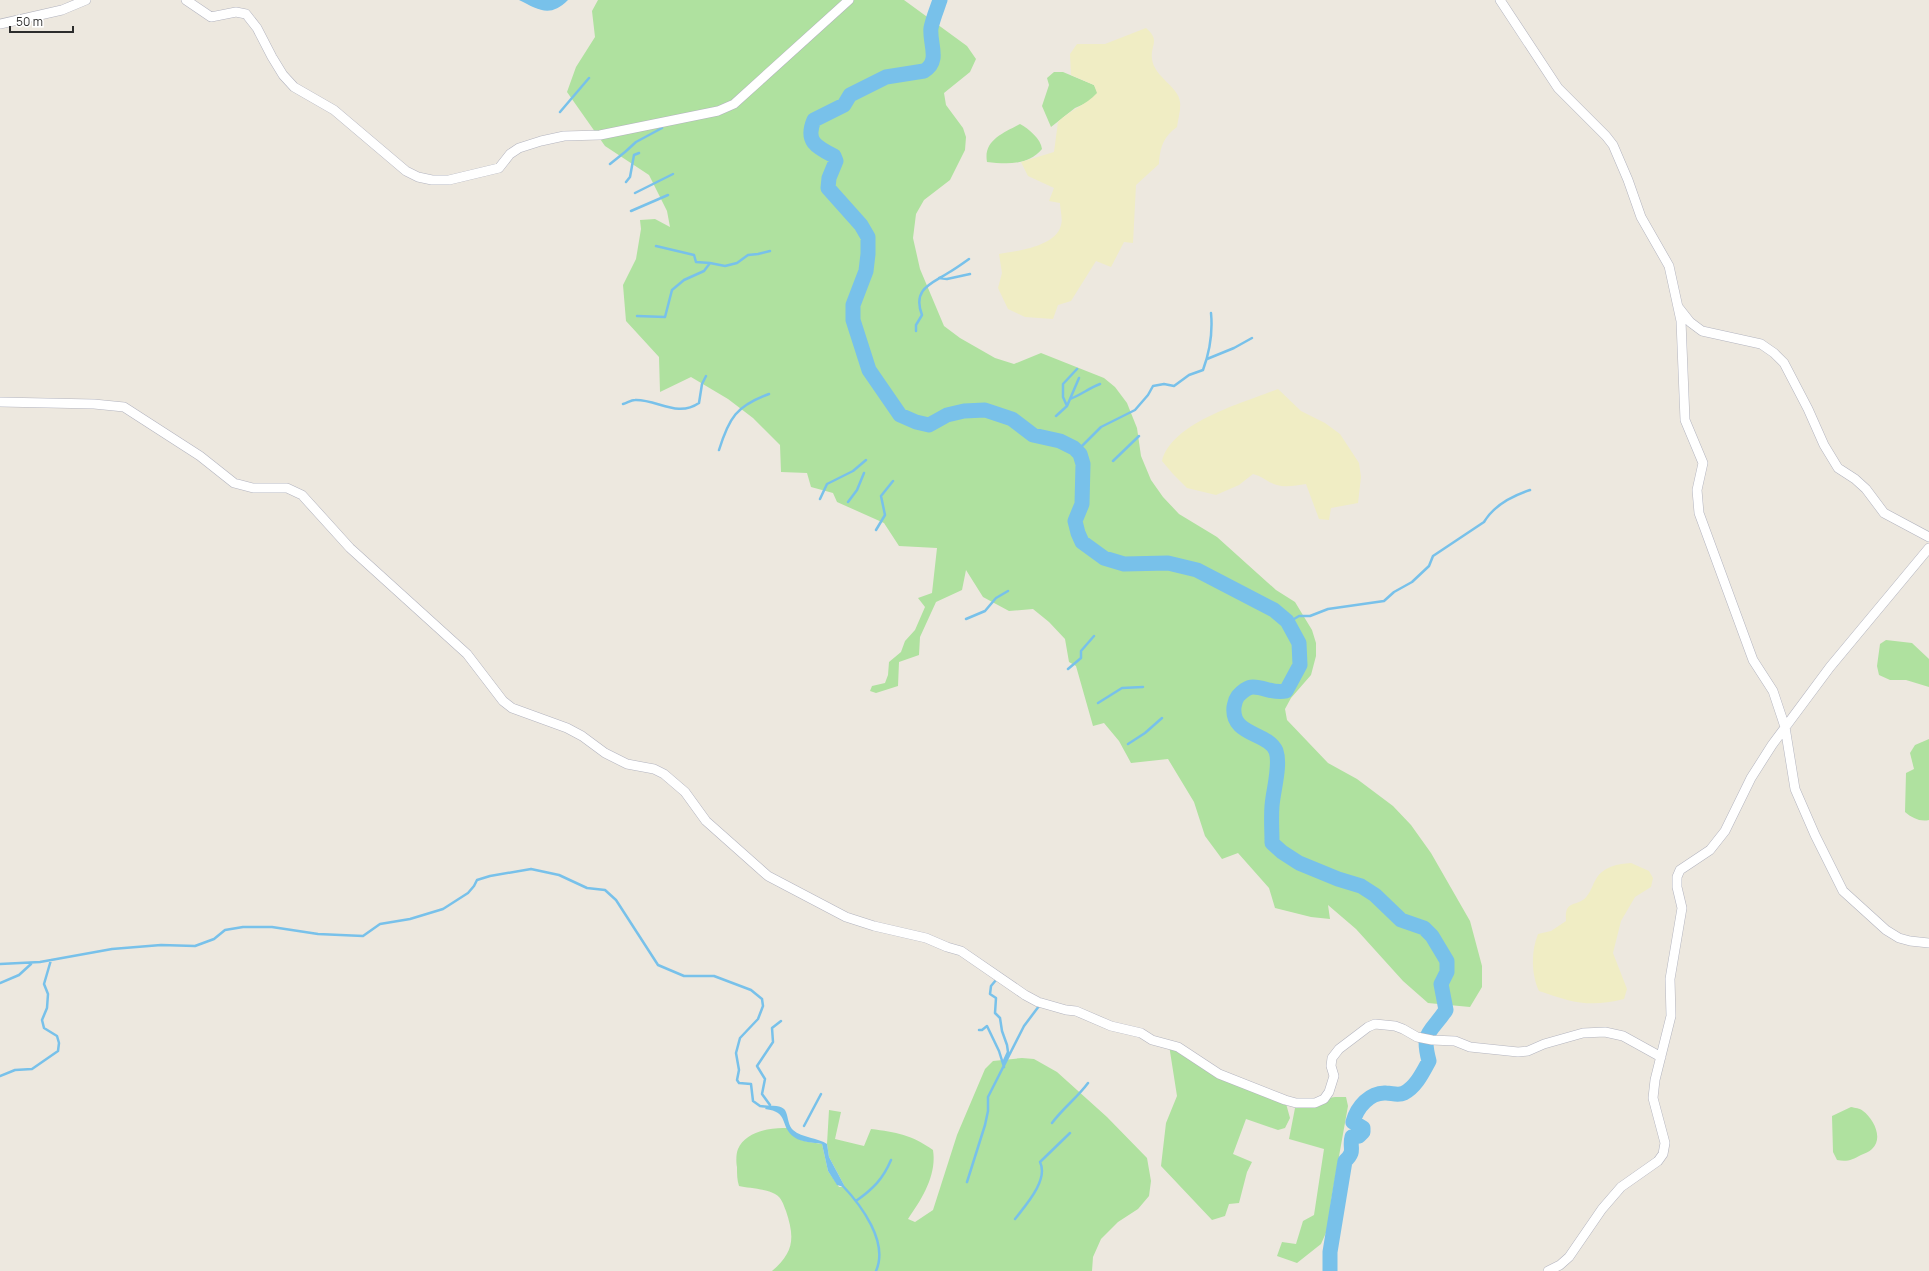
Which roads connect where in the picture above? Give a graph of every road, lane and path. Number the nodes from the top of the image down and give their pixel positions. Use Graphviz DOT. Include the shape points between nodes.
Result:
graph roads {
  1 [pos="86,0"];
  2 [pos="186,0"];
  3 [pos="849,0"];
  4 [pos="1500,0"];
  5 [pos="0,24"];
  6 [pos="1678,307"];
  7 [pos="0,402"];
  8 [pos="1929,538"];
  9 [pos="1929,548"];
  10 [pos="1786,727"];
  11 [pos="1929,943"];
  12 [pos="1661,1057"];
  13 [pos="1548,1271"];
  1 -- 5 [label="street" via="62,10"];
  2 -- 3 [label="street" via="210,17 236,12 246,14 294,87 334,110 406,171 432,180 449,180 499,168 510,154 519,148 540,141 564,136 600,135 718,111 734,104"];
  4 -- 6 [label="street" via="1558,88 1613,145 1641,217 1669,266"];
  6 -- 8 [label="street" via="1690,322 1702,331 1761,344 1774,352 1784,363 1838,468 1866,489 1884,513"];
  6 -- 10 [label="street" via="1684,359 1685,420 1703,463 1697,490 1699,513 1753,660 1773,691"];
  7 -- 12 [label="street" via="94,404 124,408 200,456 234,483 253,488 287,488 302,495 350,548 467,654 503,701 512,708 567,728 627,764 654,769 664,774 685,792 706,821 768,876 846,917 926,938 961,951 1038,1002 1066,1010 1076,1010 1111,1026 1141,1032 1152,1040 1178,1048 1219,1074 1285,1100 1315,1104 1324,1099 1329,1092 1334,1076 1332,1058 1339,1049 1375,1024 1395,1026 1417,1037 1432,1040 1455,1041 1470,1047 1518,1052 1583,1033 1606,1032 1623,1036"];
  9 -- 10 [label="street" via="1830,667"];
  10 -- 11 [label="street" via="1795,789 1843,891 1898,938"];
  10 -- 12 [label="street" via="1751,778 1725,831 1710,850 1680,870 1677,877 1682,908 1670,979 1670,1016"];
  12 -- 13 [label="street" via="1653,1098 1665,1143 1663,1154 1658,1161 1621,1187 1602,1209 1570,1257"];
}
